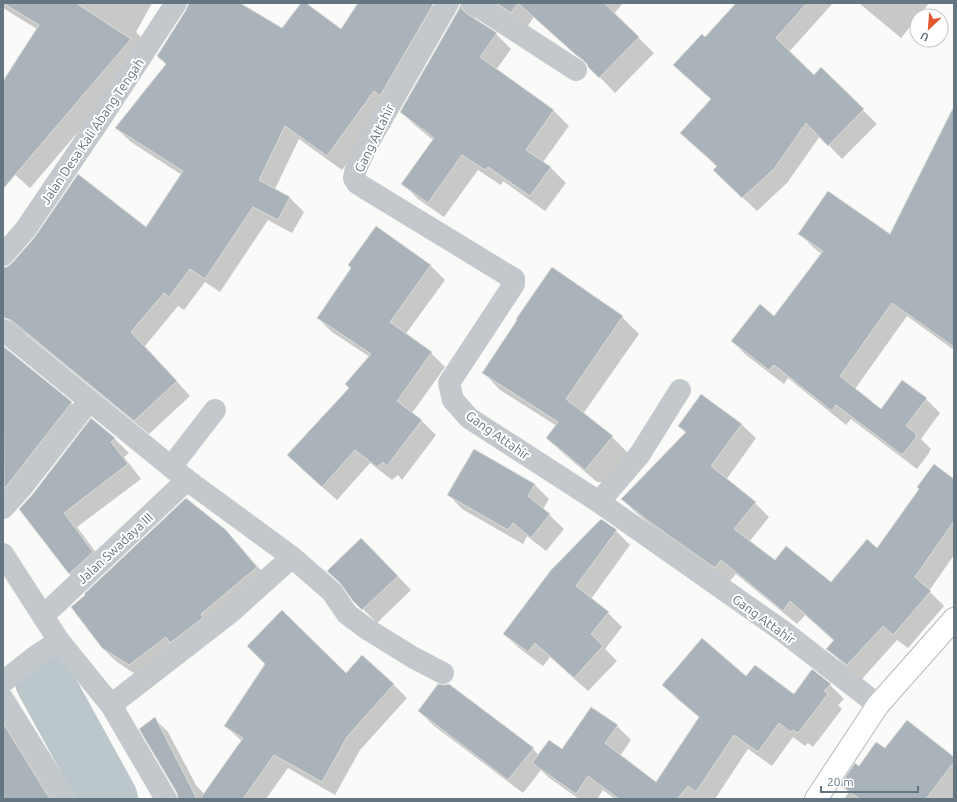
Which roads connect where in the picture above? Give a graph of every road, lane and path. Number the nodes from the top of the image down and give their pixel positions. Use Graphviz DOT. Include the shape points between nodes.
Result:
graph roads {
  1 [pos="176,3"];
  2 [pos="448,3"];
  3 [pos="473,3"];
  4 [pos="576,70"];
  5 [pos="3,255"];
  6 [pos="3,330"];
  7 [pos="680,390"];
  8 [pos="89,400"];
  9 [pos="215,410"];
  10 [pos="179,474"];
  11 [pos="599,502"];
  12 [pos="3,508"];
  13 [pos="3,554"];
  14 [pos="292,557"];
  15 [pos="43,616"];
  16 [pos="954,619"];
  17 [pos="59,641"];
  18 [pos="443,673"];
  19 [pos="3,682"];
  20 [pos="3,699"];
  21 [pos="111,705"];
  22 [pos="878,705"];
  23 [pos="65,799"];
  24 [pos="166,799"];
  25 [pos="816,799"];
  1 -- 5 [label="street, Jalan Desa Kali Abang Tengah" via="25,230"];
  2 -- 11 [label="street, Gang Attahir" via="368,144 354,178 363,187 514,279 514,284 449,383 453,400 469,418"];
  3 -- 4 [label="street"];
  6 -- 8 [label="street"];
  7 -- 11 [label="street" via="640,454"];
  8 -- 10 [label="street"];
  8 -- 12 [label="street"];
  9 -- 10 [label="street, Jalan Swadaya III"];
  10 -- 14 [label="street"];
  10 -- 15 [label="street, Jalan Swadaya III"];
  11 -- 22 [label="street, Gang Attahir" via="784,632"];
  13 -- 15 [label="street"];
  14 -- 18 [label="street" via="332,592 347,614 414,658"];
  14 -- 21 [label="street" via="231,612"];
  15 -- 17 [label="street"];
  16 -- 22 [label="main road"];
  17 -- 19 [label="street"];
  17 -- 21 [label="street"];
  20 -- 23 [label="street"];
  21 -- 24 [label="street"];
  22 -- 25 [label="main road"];
}
